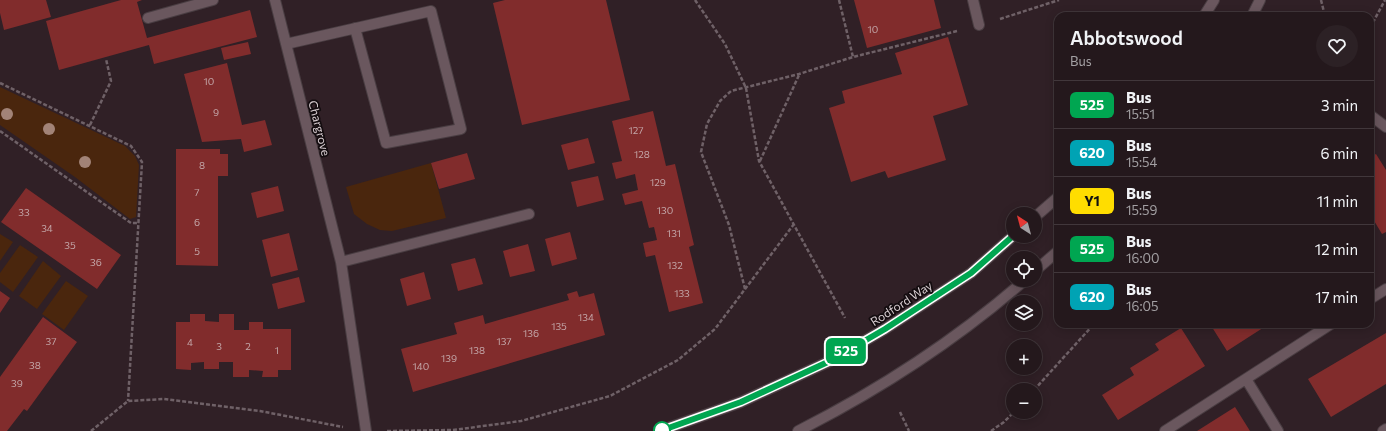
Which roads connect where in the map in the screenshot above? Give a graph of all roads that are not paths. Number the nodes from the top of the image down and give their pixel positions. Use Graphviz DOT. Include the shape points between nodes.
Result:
graph roads {
  1 [pos="213,0"];
  2 [pos="275,0"];
  3 [pos="972,0"];
  4 [pos="1214,0"];
  5 [pos="1260,0"];
  6 [pos="1206,12"];
  7 [pos="1254,12"];
  8 [pos="148,18"];
  9 [pos="979,25"];
  10 [pos="355,28"];
  11 [pos="286,44"];
  12 [pos="1374,119"];
  13 [pos="1386,127"];
  14 [pos="1054,200"];
  15 [pos="1042,211"];
  16 [pos="529,214"];
  17 [pos="1006,242"];
  18 [pos="1054,254"];
  19 [pos="340,262"];
  20 [pos="1042,265"];
  21 [pos="1017,287"];
  22 [pos="1386,289"];
  23 [pos="1374,296"];
  24 [pos="1325,328"];
  25 [pos="1246,379"];
  26 [pos="1386,429"];
  27 [pos="366,431"];
  28 [pos="660,431"];
  29 [pos="798,431"];
  30 [pos="1165,431"];
  31 [pos="1278,431"];
  32 [pos="1383,431"];
  1 -- 8 [label="street"];
  2 -- 11 [label="street, Chargrove"];
  3 -- 9 [label="street"];
  4 -- 6 [label="street"];
  5 -- 7 [label="street"];
  10 -- 10 [label="street" via="431,11 461,129 386,144"];
  10 -- 11 [label="street"];
  11 -- 19 [label="street, Chargrove"];
  12 -- 13 [label="street"];
  14 -- 15 [label="street"];
  16 -- 19 [label="street"];
  17 -- 28 [label="street, Rodford Way" via="971,273 830,361 741,402"];
  18 -- 20 [label="street"];
  19 -- 27 [label="street, Chargrove"];
  21 -- 29 [label="street" via="995,306 910,366 850,404"];
  22 -- 23 [label="street"];
  24 -- 25 [label="street"];
  25 -- 30 [label="street"];
  25 -- 31 [label="street"];
  26 -- 32 [label="street"];
}
